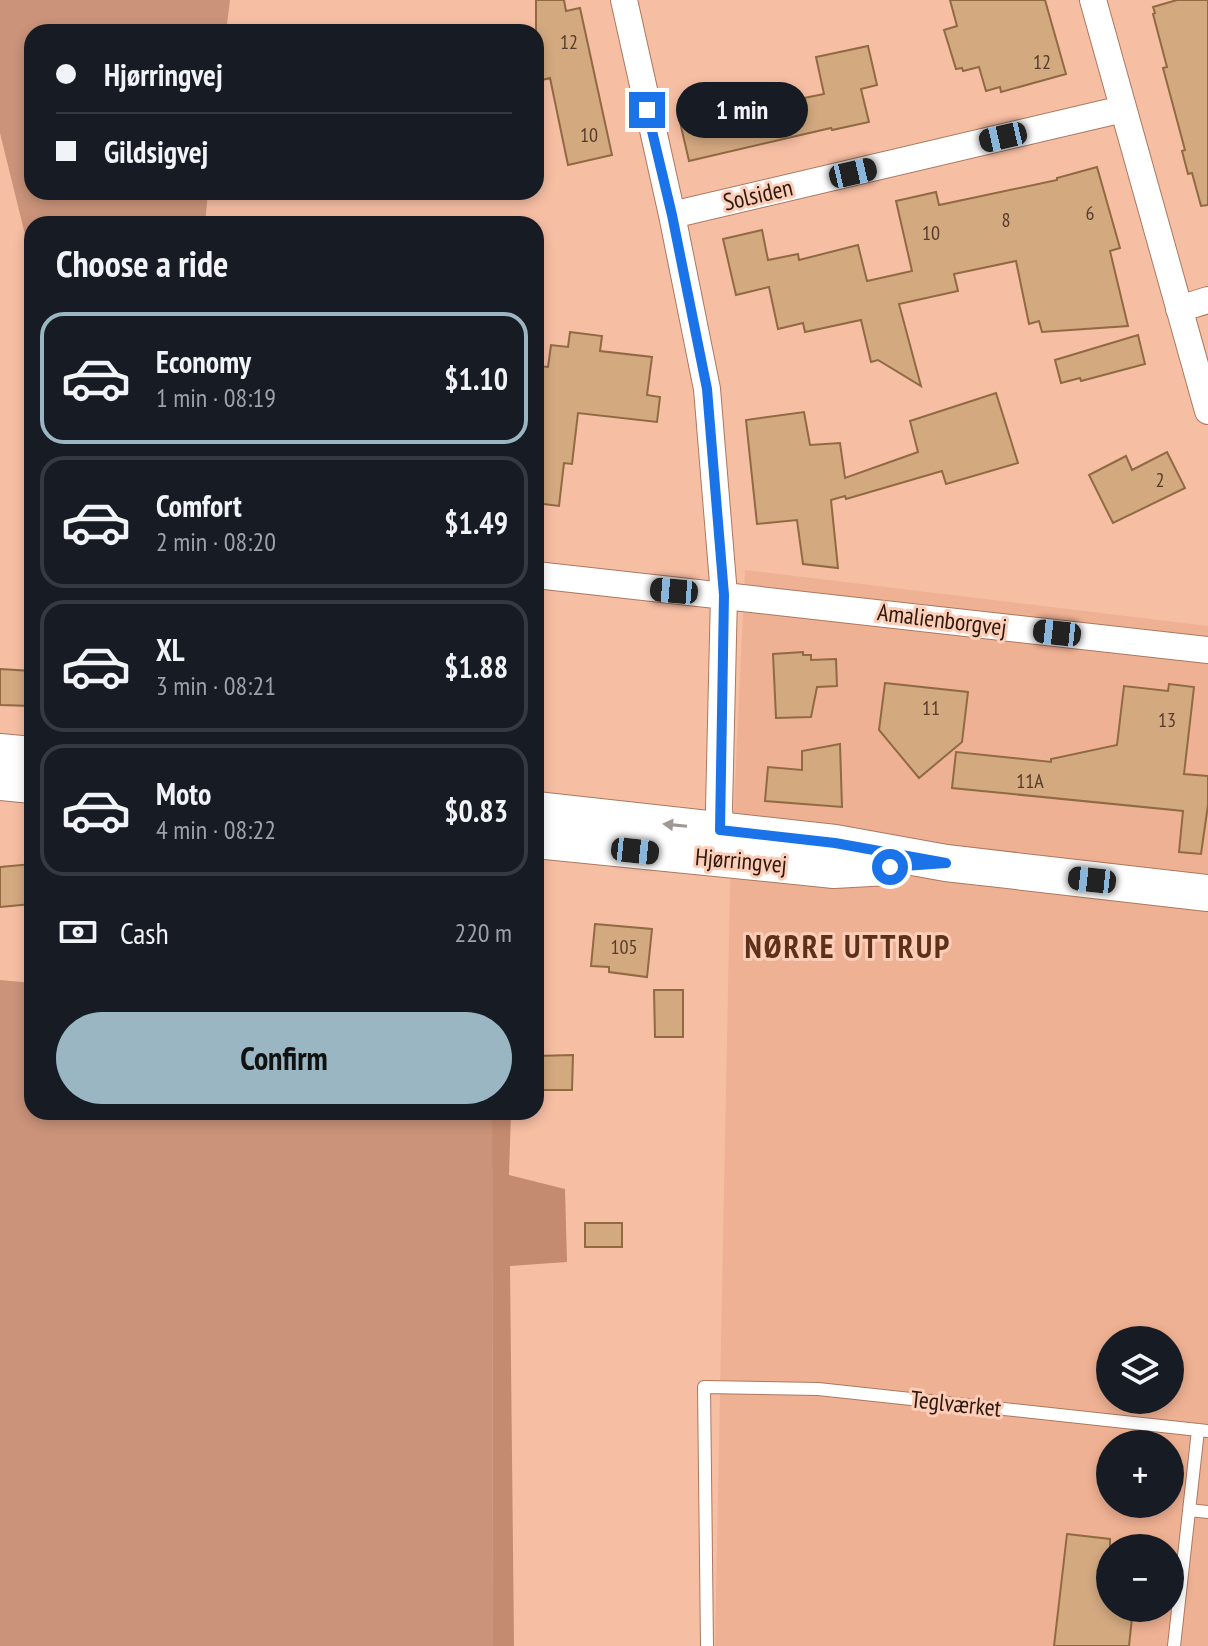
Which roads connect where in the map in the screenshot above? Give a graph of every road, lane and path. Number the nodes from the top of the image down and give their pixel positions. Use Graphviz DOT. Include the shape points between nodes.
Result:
graph roads {
  1 [pos="624,0"];
  2 [pos="1093,0"];
  3 [pos="1123,109"];
  4 [pos="672,215"];
  5 [pos="1208,300"];
  6 [pos="1179,309"];
  7 [pos="1208,411"];
  8 [pos="544,576"];
  9 [pos="724,595"];
  10 [pos="1208,650"];
  11 [pos="0,752"];
  12 [pos="24,754"];
  13 [pos="0,782"];
  14 [pos="24,784"];
  15 [pos="544,812"];
  16 [pos="544,840"];
  17 [pos="721,845"];
  18 [pos="1208,893"];
  19 [pos="1203,1430"];
  20 [pos="1189,1510"];
  21 [pos="1208,1512"];
  22 [pos="707,1646"];
  23 [pos="1174,1646"];
  1 -- 4 [label="street"];
  2 -- 3 [label="street"];
  3 -- 4 [label="street, Solsiden"];
  3 -- 6 [label="street"];
  4 -- 9 [label="street" via="707,389"];
  5 -- 6 [label="street"];
  6 -- 7 [label="street"];
  8 -- 9 [label="street, Amalienborgvej"];
  9 -- 10 [label="street, Amalienborgvej"];
  9 -- 17 [label="street"];
  11 -- 12 [label="main road"];
  13 -- 14 [label="main road"];
  17 -- 15 [label="main road, Hjørringvej, one-way"];
  16 -- 17 [label="main road, Hjørringvej"];
  17 -- 18 [label="main road, Hjørringvej" via="835,843 946,863"];
  19 -- 20 [label="lane"];
  19 -- 22 [label="lane, Teglværket" via="818,1389 704,1387"];
  20 -- 21 [label="lane"];
  20 -- 23 [label="lane"];
}
